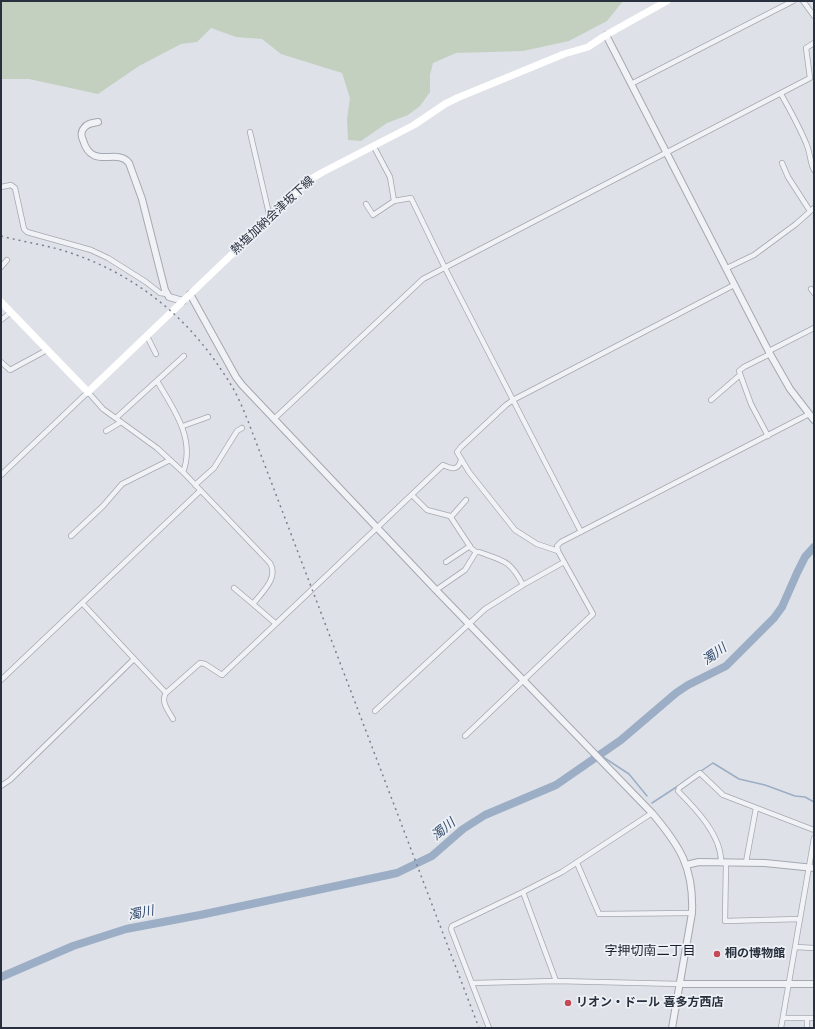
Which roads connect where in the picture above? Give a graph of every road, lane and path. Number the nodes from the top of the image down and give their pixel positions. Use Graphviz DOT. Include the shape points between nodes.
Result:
graph roads {
  1 [pos="667,1"];
  2 [pos="793,1"];
  3 [pos="803,1"];
  4 [pos="814,16"];
  5 [pos="606,35"];
  6 [pos="814,43"];
  7 [pos="631,84"];
  8 [pos="781,94"];
  9 [pos="98,122"];
  10 [pos="250,132"];
  11 [pos="374,147"];
  12 [pos="667,152"];
  13 [pos="782,163"];
  14 [pos="814,170"];
  15 [pos="1,187"];
  16 [pos="394,201"];
  17 [pos="366,204"];
  18 [pos="812,210"];
  19 [pos="270,218"];
  20 [pos="7,260"];
  21 [pos="1,267"];
  22 [pos="445,268"];
  23 [pos="727,268"];
  24 [pos="734,285"];
  25 [pos="167,294"];
  26 [pos="190,294"];
  27 [pos="183,301"];
  28 [pos="1,302"];
  29 [pos="11,312"];
  30 [pos="1,320"];
  31 [pos="814,328"];
  32 [pos="147,336"];
  33 [pos="47,350"];
  34 [pos="770,353"];
  35 [pos="156,354"];
  36 [pos="184,356"];
  37 [pos="1,362"];
  38 [pos="740,375"];
  39 [pos="157,381"];
  40 [pos="88,392"];
  41 [pos="513,400"];
  42 [pos="711,400"];
  43 [pos="809,414"];
  44 [pos="208,417"];
  45 [pos="116,418"];
  46 [pos="274,420"];
  47 [pos="814,420"];
  48 [pos="121,422"];
  49 [pos="182,426"];
  50 [pos="242,428"];
  51 [pos="106,431"];
  52 [pos="768,436"];
  53 [pos="170,460"];
  54 [pos="461,460"];
  55 [pos="183,472"];
  56 [pos="1,475"];
  57 [pos="195,485"];
  58 [pos="200,491"];
  59 [pos="412,495"];
  60 [pos="466,500"];
  61 [pos="451,517"];
  62 [pos="377,527"];
  63 [pos="581,532"];
  64 [pos="72,536"];
  65 [pos="470,546"];
  66 [pos="558,551"];
  67 [pos="476,552"];
  68 [pos="446,562"];
  69 [pos="564,562"];
  70 [pos="523,585"];
  71 [pos="234,588"];
  72 [pos="436,590"];
  73 [pos="82,603"];
  74 [pos="254,604"];
  75 [pos="275,623"];
  76 [pos="470,624"];
  77 [pos="134,659"];
  78 [pos="1,680"];
  79 [pos="523,680"];
  80 [pos="166,693"];
  81 [pos="375,711"];
  82 [pos="173,719"];
  83 [pos="465,736"];
  84 [pos="1,786"];
  85 [pos="756,808"];
  86 [pos="652,814"];
  87 [pos="814,830"];
  88 [pos="814,838"];
  89 [pos="746,862"];
  90 [pos="577,863"];
  91 [pos="724,863"];
  92 [pos="686,865"];
  93 [pos="812,868"];
  94 [pos="523,892"];
  95 [pos="692,913"];
  96 [pos="800,919"];
  97 [pos="796,947"];
  98 [pos="814,948"];
  99 [pos="556,982"];
  100 [pos="473,983"];
  101 [pos="680,984"];
  102 [pos="789,984"];
  103 [pos="814,984"];
  104 [pos="783,1018"];
  105 [pos="807,1018"];
  106 [pos="814,1018"];
  107 [pos="489,1028"];
  108 [pos="672,1028"];
  109 [pos="781,1028"];
  110 [pos="806,1028"];
  1 -- 5 [label="main road, 熱塩加納会津坂下線"];
  2 -- 7 [label="street"];
  3 -- 4 [label="street"];
  5 -- 7 [label="street"];
  5 -- 11 [label="main road, 熱塩加納会津坂下線" via="588,47 564,54 457,98"];
  6 -- 8 [label="street" via="806,48 810,78"];
  7 -- 12 [label="street"];
  8 -- 12 [label="street"];
  8 -- 14 [label="street" via="806,143"];
  9 -- 25 [label="street" via="90,123 82,130 84,145 97,157 120,157 129,163 142,199 162,283"];
  10 -- 19 [label="street"];
  11 -- 16 [label="street" via="390,177"];
  11 -- 19 [label="main road, 熱塩加納会津坂下線" via="311,179"];
  12 -- 22 [label="street"];
  12 -- 23 [label="street"];
  13 -- 18 [label="street" via="788,177"];
  15 -- 25 [label="street" via="11,185 15,188 27,232 88,249 120,266 160,293"];
  16 -- 17 [label="street" via="373,215"];
  16 -- 22 [label="street" via="410,198"];
  18 -- 23 [label="street" via="754,255"];
  19 -- 26 [label="main road, 熱塩加納会津坂下線"];
  20 -- 21 [label="street"];
  22 -- 41 [label="street"];
  22 -- 46 [label="street" via="423,279"];
  23 -- 24 [label="street"];
  24 -- 34 [label="street"];
  24 -- 41 [label="street"];
  25 -- 27 [label="street"];
  26 -- 27 [label="main road, 熱塩加納会津坂下線"];
  26 -- 46 [label="street" via="236,377"];
  27 -- 32 [label="main road, 熱塩加納会津坂下線"];
  28 -- 29 [label="main road"];
  29 -- 30 [label="street"];
  29 -- 33 [label="main road"];
  31 -- 34 [label="street"];
  32 -- 35 [label="street"];
  32 -- 40 [label="main road, 熱塩加納会津坂下線"];
  33 -- 37 [label="street" via="10,370"];
  33 -- 40 [label="main road"];
  34 -- 38 [label="street" via="739,370"];
  34 -- 43 [label="street" via="790,389"];
  36 -- 39 [label="street"];
  38 -- 42 [label="street"];
  38 -- 52 [label="street"];
  39 -- 45 [label="street"];
  39 -- 49 [label="street"];
  40 -- 45 [label="street" via="99,405"];
  40 -- 56 [label="street"];
  41 -- 54 [label="street" via="461,447 457,452"];
  41 -- 63 [label="street"];
  43 -- 47 [label="street"];
  43 -- 52 [label="street"];
  44 -- 49 [label="street"];
  45 -- 48 [label="street"];
  46 -- 62 [label="street"];
  48 -- 51 [label="street"];
  48 -- 53 [label="street"];
  49 -- 55 [label="street" via="188,460"];
  50 -- 57 [label="street" via="236,433 214,468"];
  52 -- 63 [label="street"];
  53 -- 55 [label="street"];
  53 -- 64 [label="street" via="120,486"];
  54 -- 59 [label="street" via="456,468 451,469 443,465"];
  54 -- 66 [label="street" via="515,530 537,544"];
  55 -- 57 [label="street"];
  57 -- 58 [label="street"];
  58 -- 73 [label="street"];
  58 -- 74 [label="street" via="272,566 270,582"];
  59 -- 61 [label="street" via="427,510"];
  59 -- 62 [label="street"];
  60 -- 61 [label="street"];
  61 -- 65 [label="street"];
  62 -- 72 [label="street"];
  62 -- 75 [label="street"];
  63 -- 66 [label="street" via="561,542 557,546"];
  65 -- 67 [label="street"];
  65 -- 68 [label="street"];
  66 -- 69 [label="street"];
  67 -- 70 [label="street" via="506,562"];
  67 -- 72 [label="street" via="465,570"];
  69 -- 70 [label="street"];
  69 -- 79 [label="street" via="594,614"];
  70 -- 76 [label="street" via="488,606"];
  71 -- 74 [label="street"];
  72 -- 76 [label="street"];
  73 -- 77 [label="street"];
  73 -- 78 [label="street"];
  74 -- 75 [label="street"];
  75 -- 80 [label="street" via="222,675 200,663"];
  76 -- 79 [label="street"];
  76 -- 81 [label="street"];
  77 -- 80 [label="street"];
  77 -- 84 [label="street"];
  79 -- 83 [label="street"];
  79 -- 86 [label="street"];
  80 -- 82 [label="street" via="163,697"];
  85 -- 87 [label="street"];
  85 -- 89 [label="street"];
  85 -- 91 [label="street" via="723,795 700,774 679,788 678,791 708,825"];
  86 -- 90 [label="street"];
  86 -- 92 [label="street" via="676,843"];
  88 -- 93 [label="street"];
  89 -- 91 [label="street"];
  89 -- 93 [label="street"];
  90 -- 94 [label="street"];
  90 -- 95 [label="street" via="599,914"];
  91 -- 92 [label="street" via="699,862"];
  91 -- 96 [label="street" via="725,921"];
  92 -- 95 [label="street" via="691,882"];
  93 -- 96 [label="street"];
  94 -- 99 [label="street"];
  94 -- 100 [label="street" via="452,926"];
  95 -- 101 [label="street"];
  96 -- 97 [label="street"];
  97 -- 98 [label="street"];
  97 -- 102 [label="street"];
  99 -- 100 [label="street"];
  99 -- 101 [label="street"];
  100 -- 107 [label="street"];
  101 -- 102 [label="street"];
  101 -- 108 [label="street"];
  102 -- 103 [label="street"];
  102 -- 104 [label="street"];
  104 -- 105 [label="street"];
  104 -- 109 [label="street"];
  105 -- 106 [label="street"];
  105 -- 110 [label="street"];
}
